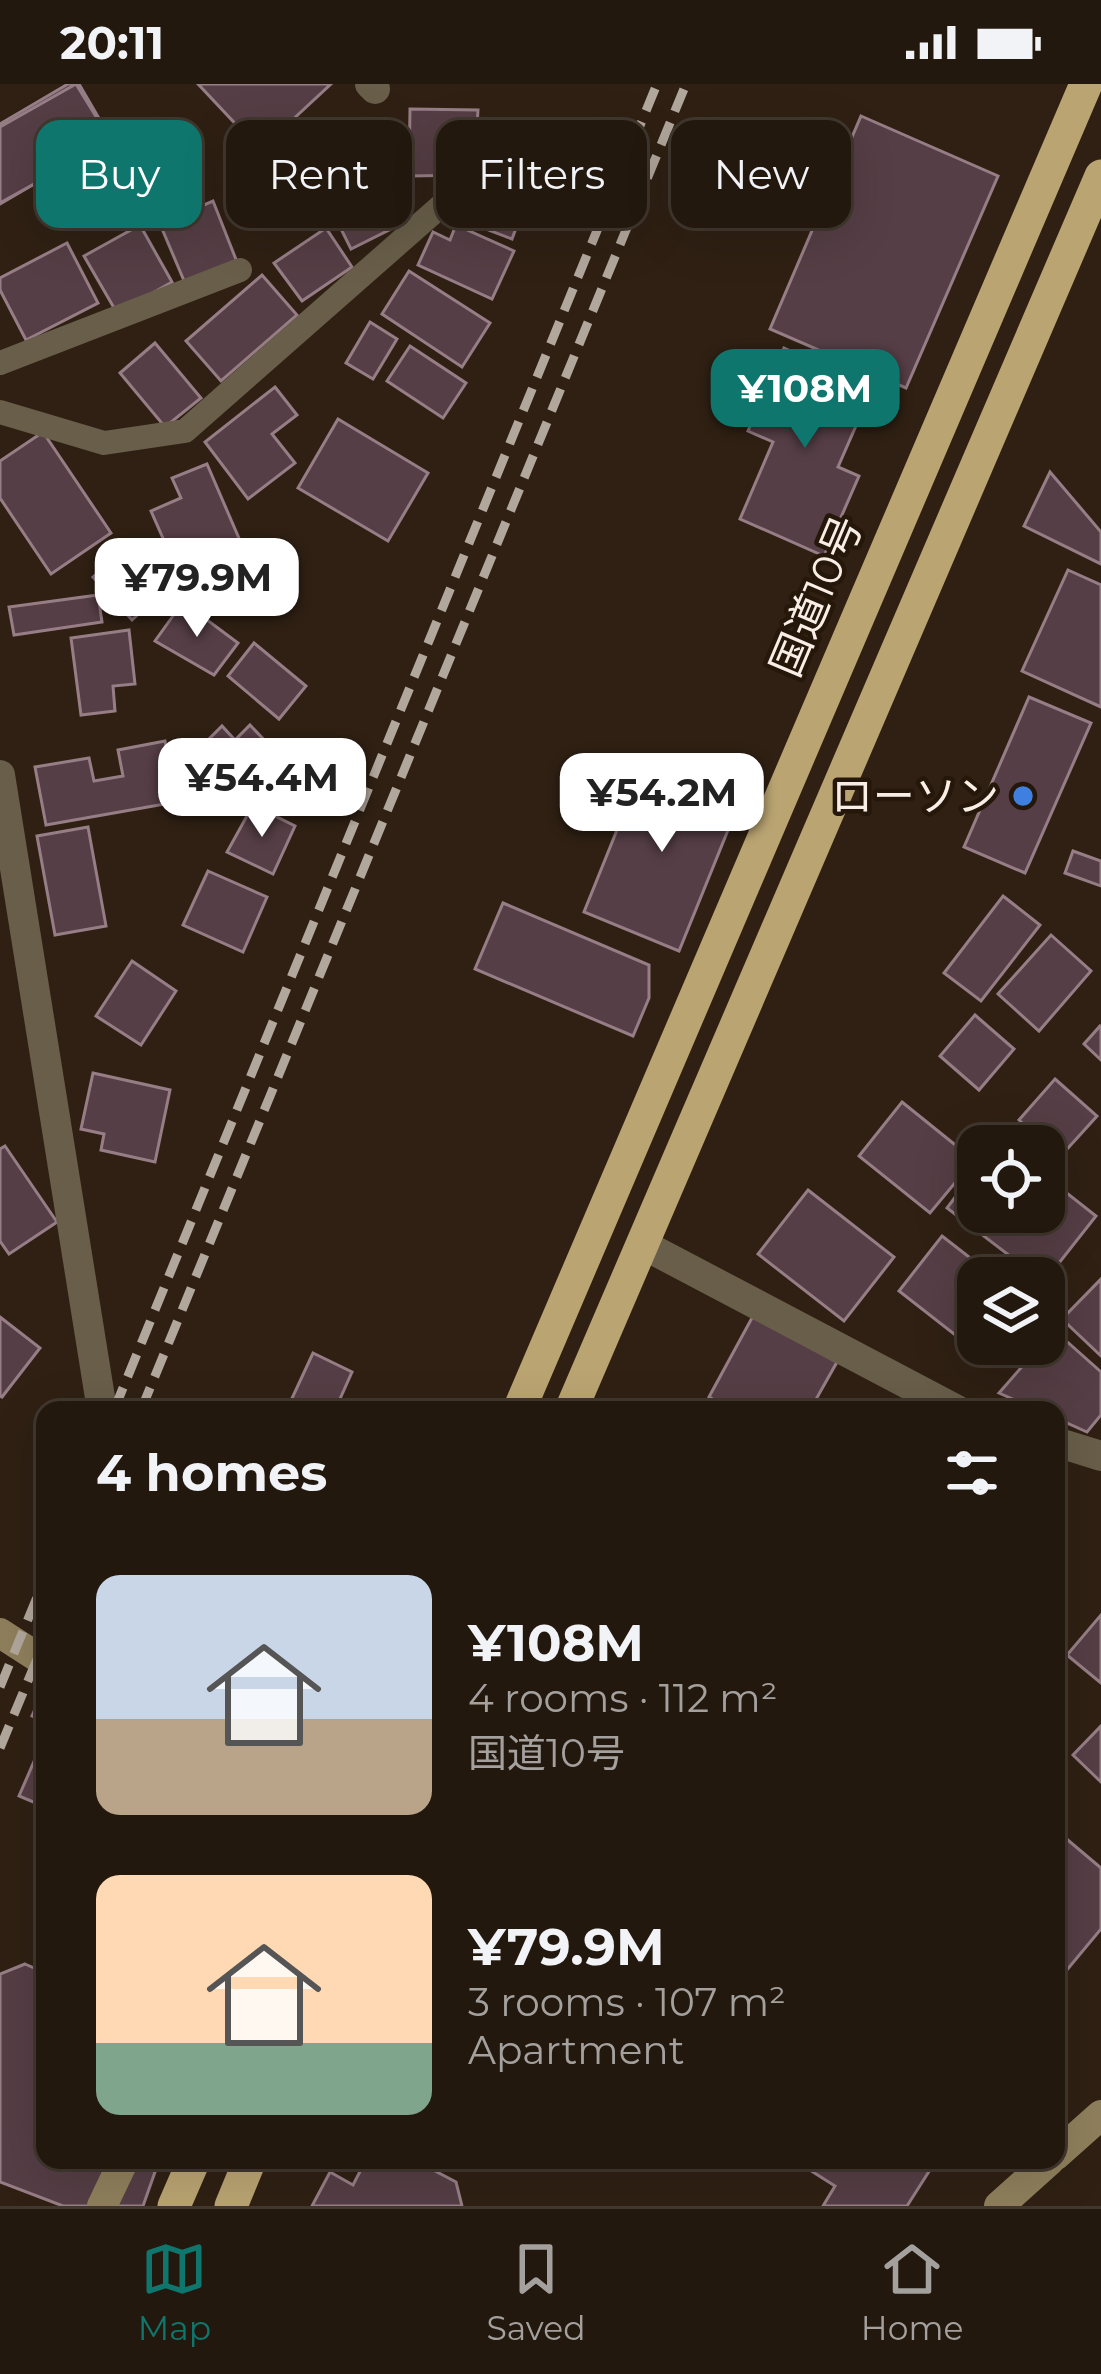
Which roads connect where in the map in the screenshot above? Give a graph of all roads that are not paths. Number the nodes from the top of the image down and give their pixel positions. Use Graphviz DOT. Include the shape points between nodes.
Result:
graph roads {
  1 [pos="1086,84"];
  2 [pos="1101,176"];
  3 [pos="436,210"];
  4 [pos="240,270"];
  5 [pos="0,363"];
  6 [pos="0,412"];
  7 [pos="0,775"];
  8 [pos="642,1244"];
  9 [pos="101,1401"];
  10 [pos="523,1401"];
  11 [pos="575,1401"];
  12 [pos="939,1401"];
  13 [pos="1065,1445"];
  14 [pos="1100,1455"];
  15 [pos="0,1633"];
  16 [pos="36,1656"];
  17 [pos="1101,2115"];
  18 [pos="1065,2146"];
  19 [pos="120,2169"];
  20 [pos="190,2169"];
  21 [pos="246,2169"];
  22 [pos="1040,2169"];
  23 [pos="102,2206"];
  24 [pos="174,2206"];
  25 [pos="231,2206"];
  26 [pos="999,2206"];
  1 -- 10 [label="highway, 国道10号"];
  2 -- 8 [label="highway"];
  3 -- 6 [label="lane" via="185,431 104,443"];
  4 -- 5 [label="lane"];
  7 -- 9 [label="street"];
  8 -- 11 [label="highway"];
  8 -- 12 [label="street"];
  13 -- 14 [label="street"];
  15 -- 16 [label="main road"];
  17 -- 18 [label="main road"];
  19 -- 23 [label="main road"];
  20 -- 24 [label="highway"];
  21 -- 25 [label="highway"];
  22 -- 26 [label="main road"];
}
